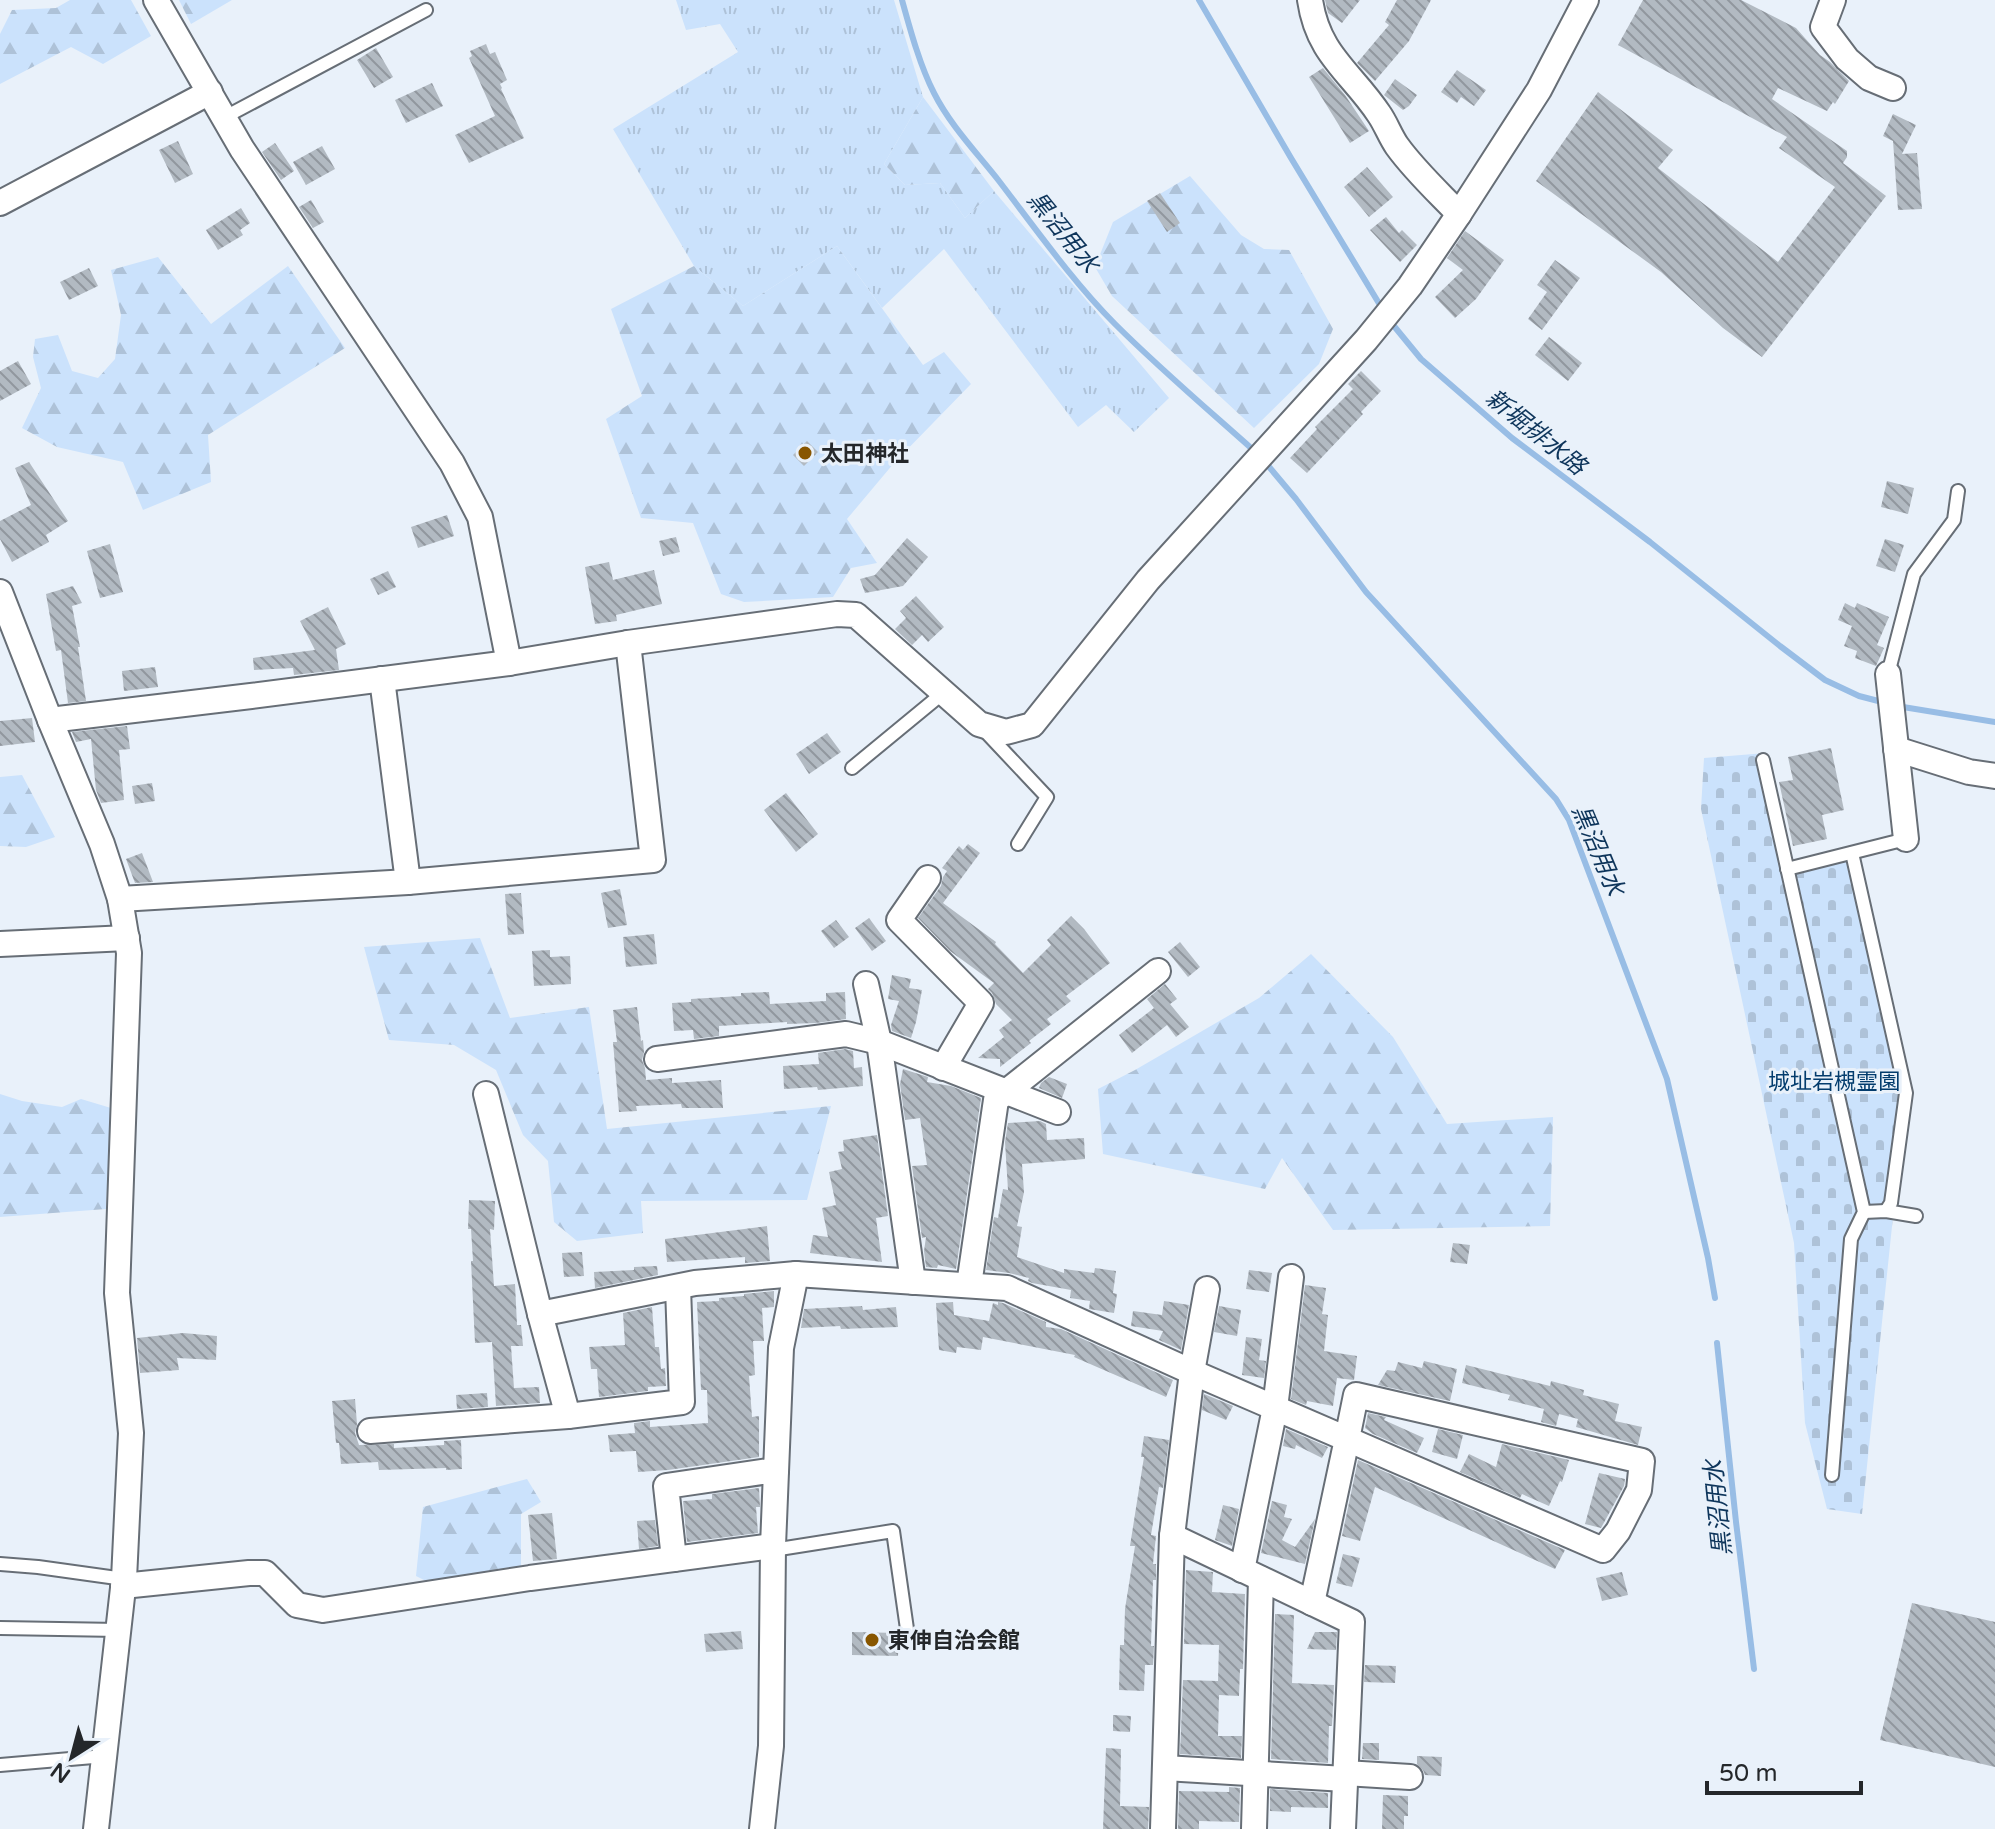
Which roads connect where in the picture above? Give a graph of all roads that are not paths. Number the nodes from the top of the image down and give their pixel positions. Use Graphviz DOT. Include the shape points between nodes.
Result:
graph roads {
  1 [pos="156,0"];
  2 [pos="1310,0"];
  3 [pos="1586,0"];
  4 [pos="1833,0"];
  5 [pos="426,10"];
  6 [pos="1893,88"];
  7 [pos="210,92"];
  8 [pos="225,117"];
  9 [pos="0,203"];
  10 [pos="1459,214"];
  11 [pos="1958,491"];
  12 [pos="0,592"];
  13 [pos="628,643"];
  14 [pos="509,663"];
  15 [pos="1888,674"];
  16 [pos="382,679"];
  17 [pos="943,693"];
  18 [pos="50,720"];
  19 [pos="979,724"];
  20 [pos="1895,738"];
  21 [pos="1763,760"];
  22 [pos="852,768"];
  23 [pos="1995,776"];
  24 [pos="1906,839"];
  25 [pos="1018,844"];
  26 [pos="1852,853"];
  27 [pos="1787,869"];
  28 [pos="928,878"];
  29 [pos="408,882"];
  30 [pos="120,899"];
  31 [pos="127,938"];
  32 [pos="0,944"];
  33 [pos="1158,971"];
  34 [pos="866,984"];
  35 [pos="879,1042"];
  36 [pos="657,1059"];
  37 [pos="943,1068"];
  38 [pos="1005,1093"];
  39 [pos="486,1094"];
  40 [pos="1058,1112"];
  41 [pos="1886,1211"];
  42 [pos="1864,1212"];
  43 [pos="1916,1216"];
  44 [pos="796,1274"];
  45 [pos="1291,1277"];
  46 [pos="913,1282"];
  47 [pos="969,1285"];
  48 [pos="678,1287"];
  49 [pos="1207,1289"];
  50 [pos="540,1314"];
  51 [pos="1192,1372"];
  52 [pos="1275,1408"];
  53 [pos="568,1416"];
  54 [pos="370,1431"];
  55 [pos="1347,1439"];
  56 [pos="776,1470"];
  57 [pos="1832,1475"];
  58 [pos="1172,1536"];
  59 [pos="773,1548"];
  60 [pos="674,1559"];
  61 [pos="0,1564"];
  62 [pos="1252,1574"];
  63 [pos="124,1582"];
  64 [pos="1312,1603"];
  65 [pos="0,1628"];
  66 [pos="907,1629"];
  67 [pos="119,1630"];
  68 [pos="105,1756"];
  69 [pos="0,1765"];
  70 [pos="1165,1768"];
  71 [pos="1255,1773"];
  72 [pos="1345,1776"];
  73 [pos="1410,1777"];
  74 [pos="96,1829"];
  75 [pos="762,1829"];
  76 [pos="1163,1829"];
  77 [pos="1254,1829"];
  78 [pos="1343,1829"];
  1 -- 7 [label="street"];
  2 -- 10 [label="street" via="1313,20 1334,60 1379,113 1419,173"];
  3 -- 10 [label="street" via="1539,90"];
  4 -- 6 [label="street" via="1823,27 1858,69"];
  5 -- 8 [label="lane"];
  7 -- 8 [label="street"];
  7 -- 9 [label="street"];
  8 -- 14 [label="street" via="452,463 480,517"];
  10 -- 19 [label="street" via="1366,340 1148,580 1032,725 1006,732"];
  11 -- 15 [label="lane" via="1954,520 1914,574"];
  12 -- 18 [label="street"];
  13 -- 14 [label="street"];
  13 -- 17 [label="street" via="856,615"];
  13 -- 29 [label="street" via="653,860"];
  14 -- 16 [label="street"];
  15 -- 20 [label="street"];
  16 -- 18 [label="street"];
  16 -- 29 [label="street"];
  17 -- 19 [label="street"];
  17 -- 22 [label="lane"];
  18 -- 30 [label="street"];
  19 -- 25 [label="lane" via="1047,797"];
  20 -- 23 [label="street" via="1969,772"];
  20 -- 24 [label="street"];
  21 -- 27 [label="lane"];
  24 -- 26 [label="lane"];
  26 -- 27 [label="lane"];
  26 -- 41 [label="lane" via="1906,1093"];
  27 -- 42 [label="lane"];
  28 -- 37 [label="street" via="899,920 981,1003"];
  29 -- 30 [label="street"];
  30 -- 31 [label="street"];
  31 -- 32 [label="street"];
  31 -- 63 [label="street" via="117,1293 131,1433"];
  33 -- 38 [label="street"];
  34 -- 35 [label="street"];
  35 -- 36 [label="street" via="846,1034"];
  35 -- 37 [label="street"];
  35 -- 46 [label="street"];
  37 -- 38 [label="street"];
  38 -- 40 [label="street"];
  38 -- 47 [label="street" via="996,1100"];
  39 -- 50 [label="street"];
  41 -- 42 [label="lane"];
  41 -- 43 [label="lane"];
  42 -- 57 [label="lane" via="1851,1239"];
  44 -- 46 [label="street"];
  44 -- 48 [label="street"];
  44 -- 56 [label="street" via="781,1348"];
  45 -- 52 [label="street"];
  46 -- 47 [label="street"];
  47 -- 51 [label="street" via="1007,1288"];
  48 -- 50 [label="street"];
  48 -- 53 [label="street" via="682,1402"];
  49 -- 51 [label="street"];
  50 -- 53 [label="street"];
  51 -- 52 [label="street"];
  51 -- 58 [label="street"];
  52 -- 55 [label="street"];
  52 -- 62 [label="street"];
  53 -- 54 [label="street"];
  55 -- 55 [label="street" via="1603,1550 1639,1490 1642,1461 1356,1395"];
  55 -- 64 [label="street"];
  56 -- 59 [label="street"];
  56 -- 60 [label="street" via="666,1486"];
  58 -- 62 [label="street"];
  58 -- 70 [label="street"];
  59 -- 60 [label="street"];
  59 -- 66 [label="lane" via="893,1531"];
  59 -- 75 [label="street" via="771,1746"];
  60 -- 63 [label="street" via="323,1610 297,1605 265,1573"];
  61 -- 63 [label="lane"];
  62 -- 64 [label="street"];
  62 -- 71 [label="street"];
  63 -- 67 [label="street"];
  64 -- 72 [label="street" via="1352,1622"];
  65 -- 67 [label="lane"];
  67 -- 68 [label="street"];
  68 -- 69 [label="lane"];
  68 -- 74 [label="street"];
  70 -- 71 [label="street"];
  70 -- 76 [label="street"];
  71 -- 72 [label="street"];
  71 -- 77 [label="street"];
  72 -- 73 [label="street"];
  72 -- 78 [label="street"];
}
